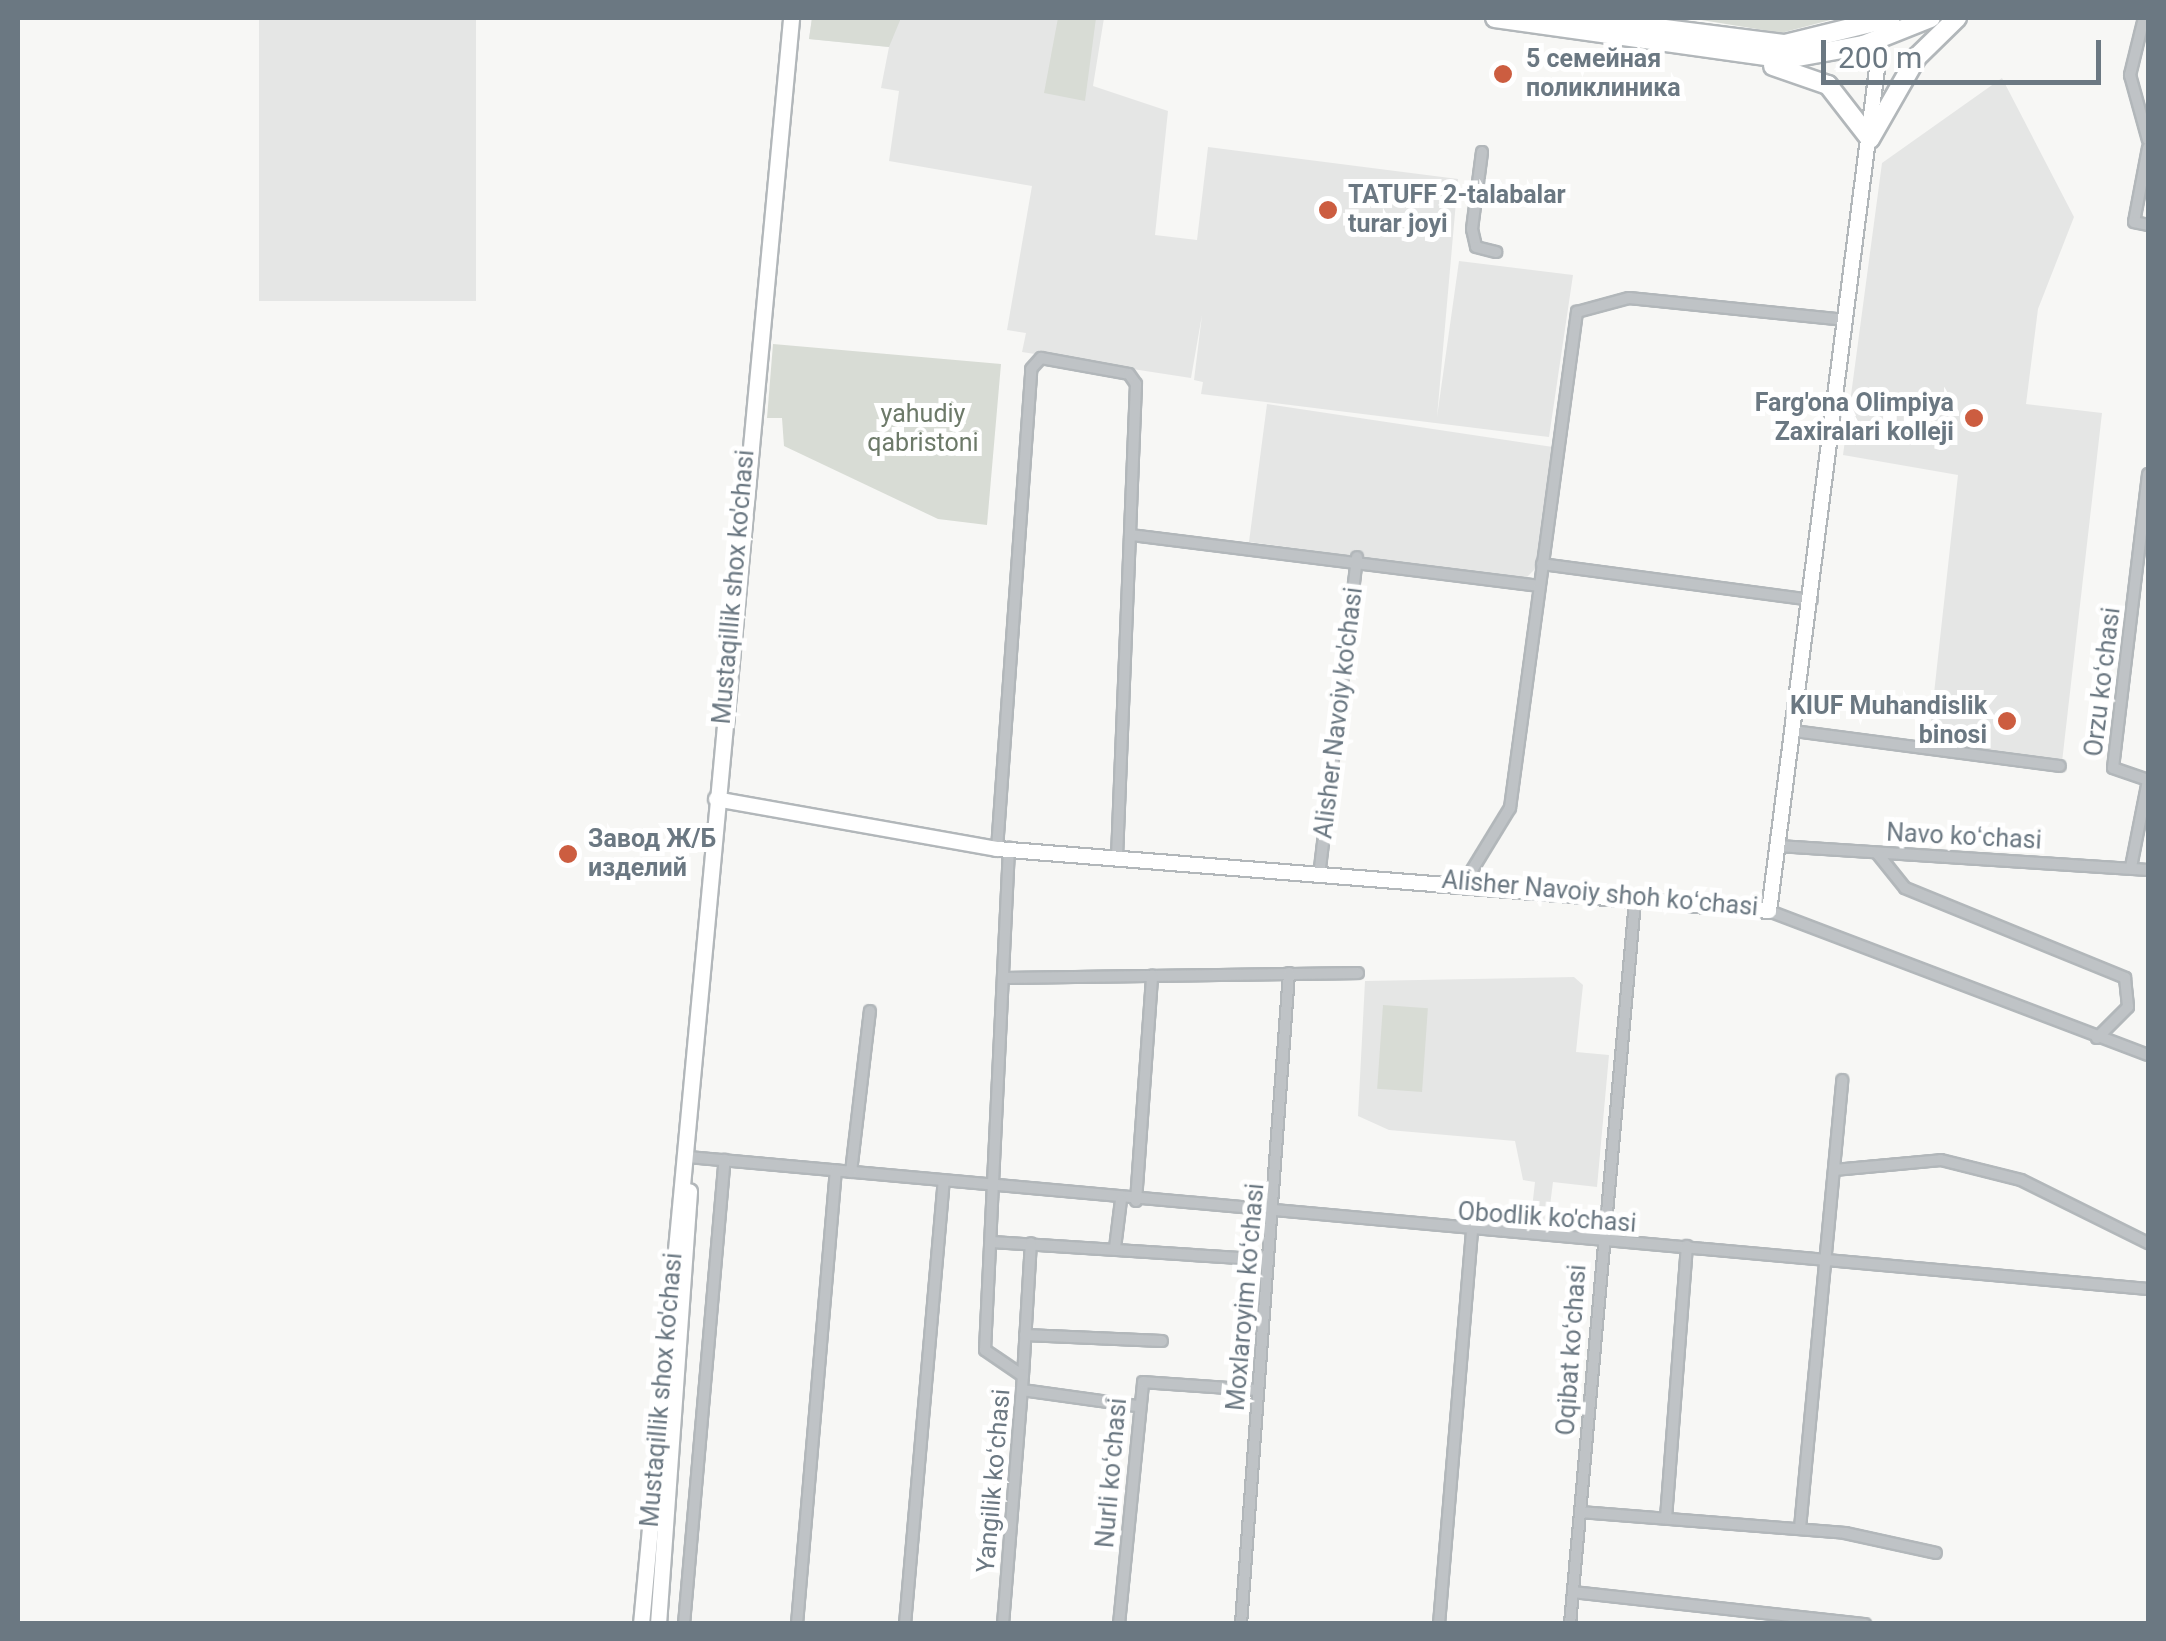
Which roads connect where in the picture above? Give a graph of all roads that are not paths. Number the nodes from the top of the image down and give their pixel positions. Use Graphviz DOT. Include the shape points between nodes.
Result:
graph roads {
  1 [pos="791,18"];
  2 [pos="1495,18"];
  3 [pos="1578,18"];
  4 [pos="1932,18"];
  5 [pos="1957,18"];
  6 [pos="2144,18"];
  7 [pos="1886,22"];
  8 [pos="1723,56"];
  9 [pos="1870,139"];
  10 [pos="2148,140"];
  11 [pos="2148,148"];
  12 [pos="1482,152"];
  13 [pos="2148,224"];
  14 [pos="1496,252"];
  15 [pos="1846,320"];
  16 [pos="2148,474"];
  17 [pos="1131,535"];
  18 [pos="1357,558"];
  19 [pos="1542,564"];
  20 [pos="1538,586"];
  21 [pos="1812,600"];
  22 [pos="1794,731"];
  23 [pos="2060,766"];
  24 [pos="2148,779"];
  25 [pos="716,799"];
  26 [pos="1778,846"];
  27 [pos="1003,848"];
  28 [pos="1116,853"];
  29 [pos="1877,853"];
  30 [pos="2132,867"];
  31 [pos="1320,868"];
  32 [pos="2148,870"];
  33 [pos="1464,884"];
  34 [pos="1635,901"];
  35 [pos="1769,911"];
  36 [pos="1358,973"];
  37 [pos="1289,974"];
  38 [pos="1152,976"];
  39 [pos="1008,978"];
  40 [pos="870,1012"];
  41 [pos="2097,1038"];
  42 [pos="2148,1055"];
  43 [pos="1842,1080"];
  44 [pos="688,1156"];
  45 [pos="724,1160"];
  46 [pos="1834,1170"];
  47 [pos="836,1171"];
  48 [pos="850,1172"];
  49 [pos="944,1182"];
  50 [pos="991,1186"];
  51 [pos="1121,1200"];
  52 [pos="1136,1201"];
  53 [pos="1274,1213"];
  54 [pos="1472,1233"];
  55 [pos="992,1242"];
  56 [pos="2148,1243"];
  57 [pos="1031,1244"];
  58 [pos="1600,1246"];
  59 [pos="1687,1246"];
  60 [pos="1114,1248"];
  61 [pos="1267,1260"];
  62 [pos="1824,1260"];
  63 [pos="2148,1289"];
  64 [pos="1026,1335"];
  65 [pos="1162,1341"];
  66 [pos="1023,1376"];
  67 [pos="1022,1390"];
  68 [pos="1256,1390"];
  69 [pos="1137,1406"];
  70 [pos="1580,1512"];
  71 [pos="1666,1518"];
  72 [pos="1800,1528"];
  73 [pos="1936,1553"];
  74 [pos="1573,1592"];
  75 [pos="641,1624"];
  76 [pos="658,1624"];
  77 [pos="684,1624"];
  78 [pos="797,1624"];
  79 [pos="905,1624"];
  80 [pos="1003,1624"];
  81 [pos="1119,1624"];
  82 [pos="1241,1624"];
  83 [pos="1439,1624"];
  84 [pos="1570,1624"];
  85 [pos="1865,1624"];
  1 -- 25 [label="main road, Mustaqillik shox ko'chasi"];
  2 -- 8 [label="highway"];
  3 -- 7 [label="highway" via="1785,44"];
  4 -- 7 [label="highway"];
  5 -- 9 [label="highway" via="1917,57"];
  6 -- 10 [label="street" via="2130,75"];
  7 -- 8 [label="highway" via="1787,59"];
  7 -- 9 [label="street, Alisher Navoiy shoh koʻchasi"];
  8 -- 9 [label="highway" via="1828,86"];
  9 -- 15 [label="street, Alisher Navoiy shoh koʻchasi"];
  11 -- 13 [label="street" via="2134,222"];
  12 -- 14 [label="street" via="1472,228 1476,248"];
  15 -- 19 [label="street" via="1628,298 1586,302 1577,312"];
  15 -- 21 [label="street, Alisher Navoiy shoh koʻchasi"];
  16 -- 24 [label="street, Orzu koʻchasi" via="2112,768"];
  17 -- 18 [label="street, Alisher Navoiy ko'chasi"];
  17 -- 27 [label="street, Yangilik koʻchasi" via="1134,378 1034,362"];
  17 -- 28 [label="street"];
  18 -- 20 [label="street, Alisher Navoiy ko'chasi"];
  18 -- 31 [label="street, Alisher Navoiy ko'chasi"];
  19 -- 20 [label="street"];
  19 -- 21 [label="street"];
  20 -- 33 [label="street" via="1510,808"];
  21 -- 22 [label="street, Alisher Navoiy shoh koʻchasi"];
  22 -- 23 [label="street"];
  22 -- 26 [label="street, Alisher Navoiy shoh koʻchasi"];
  24 -- 30 [label="street, Orzu koʻchasi"];
  25 -- 27 [label="street, Alisher Navoiy shoh koʻchasi"];
  25 -- 44 [label="main road, Mustaqillik shox ko'chasi"];
  26 -- 29 [label="street, Navo koʻchasi"];
  26 -- 35 [label="street, Alisher Navoiy shoh koʻchasi"];
  27 -- 28 [label="street, Alisher Navoiy shoh koʻchasi"];
  27 -- 39 [label="street, Yangilik koʻchasi"];
  28 -- 31 [label="street, Alisher Navoiy shoh koʻchasi"];
  29 -- 30 [label="street, Navo koʻchasi"];
  29 -- 41 [label="street" via="1905,888 2126,978 2128,1007"];
  30 -- 32 [label="street, Navo koʻchasi"];
  31 -- 33 [label="street, Alisher Navoiy shoh koʻchasi"];
  33 -- 34 [label="street, Alisher Navoiy shoh koʻchasi"];
  34 -- 35 [label="street, Alisher Navoiy shoh koʻchasi"];
  34 -- 58 [label="street, Oqibat koʻchasi"];
  35 -- 41 [label="street"];
  36 -- 37 [label="street"];
  37 -- 38 [label="street"];
  37 -- 53 [label="street, Moxlaroyim koʻchasi"];
  38 -- 39 [label="street"];
  38 -- 52 [label="street"];
  39 -- 50 [label="street, Yangilik koʻchasi"];
  40 -- 48 [label="street"];
  41 -- 42 [label="street"];
  43 -- 46 [label="street"];
  44 -- 45 [label="street, Obodlik ko'chasi"];
  44 -- 75 [label="main road, Mustaqillik shox ko'chasi"];
  44 -- 76 [label="main road, Mustaqillik shox ko'chasi" via="688,1285"];
  45 -- 47 [label="street, Obodlik ko'chasi"];
  45 -- 77 [label="street"];
  46 -- 56 [label="street" via="1941,1160 2021,1180"];
  46 -- 62 [label="street"];
  47 -- 48 [label="street, Obodlik ko'chasi"];
  47 -- 78 [label="street"];
  48 -- 49 [label="street, Obodlik ko'chasi"];
  49 -- 50 [label="street, Obodlik ko'chasi"];
  49 -- 79 [label="street"];
  50 -- 51 [label="street, Obodlik ko'chasi"];
  50 -- 55 [label="street, Yangilik koʻchasi"];
  51 -- 52 [label="street, Obodlik ko'chasi"];
  51 -- 60 [label="street"];
  52 -- 53 [label="street, Obodlik ko'chasi"];
  53 -- 54 [label="street, Obodlik ko'chasi"];
  53 -- 61 [label="street, Moxlaroyim koʻchasi"];
  54 -- 58 [label="street, Obodlik ko'chasi"];
  54 -- 83 [label="street"];
  55 -- 57 [label="street"];
  55 -- 66 [label="street, Yangilik koʻchasi" via="985,1350"];
  57 -- 60 [label="street"];
  57 -- 64 [label="street"];
  58 -- 59 [label="street, Obodlik ko'chasi"];
  58 -- 70 [label="street, Oqibat koʻchasi"];
  59 -- 62 [label="street, Obodlik ko'chasi"];
  59 -- 71 [label="street"];
  60 -- 61 [label="street"];
  61 -- 68 [label="street, Moxlaroyim koʻchasi"];
  62 -- 63 [label="street, Obodlik ko'chasi"];
  62 -- 72 [label="street"];
  64 -- 65 [label="street"];
  64 -- 66 [label="street"];
  66 -- 67 [label="street, Yangilik koʻchasi"];
  67 -- 69 [label="street"];
  67 -- 80 [label="street, Yangilik koʻchasi"];
  68 -- 69 [label="street, Nurli koʻchasi" via="1145,1380"];
  68 -- 82 [label="street, Moxlaroyim koʻchasi"];
  69 -- 81 [label="street, Nurli koʻchasi"];
  70 -- 71 [label="street"];
  70 -- 74 [label="street, Oqibat koʻchasi"];
  71 -- 72 [label="street"];
  72 -- 73 [label="street"];
  74 -- 84 [label="street, Oqibat koʻchasi"];
  74 -- 85 [label="street"];
}
